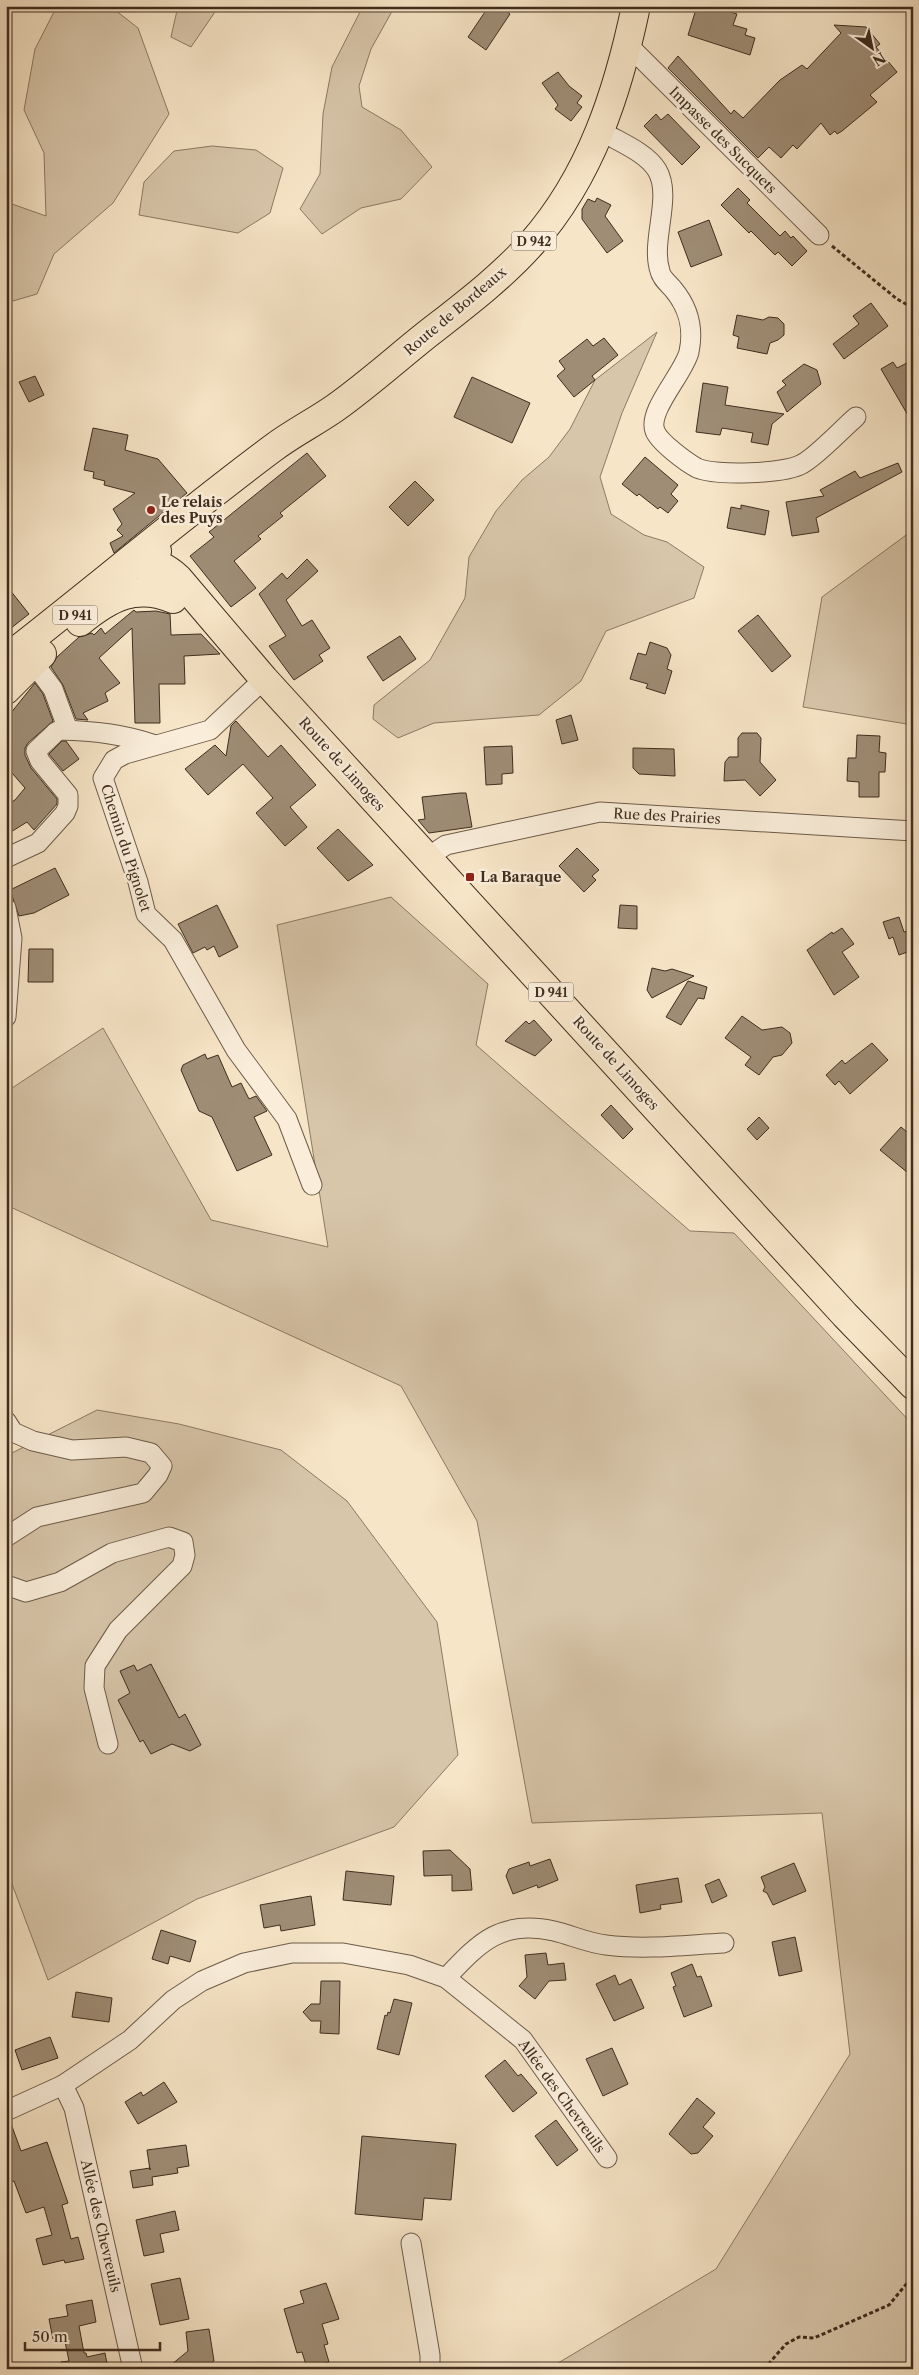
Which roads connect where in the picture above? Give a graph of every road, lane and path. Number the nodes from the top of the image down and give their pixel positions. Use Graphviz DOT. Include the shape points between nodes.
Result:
graph roads {
  1 [pos="636,6"];
  2 [pos="628,45"];
  3 [pos="602,131"];
  4 [pos="819,235"];
  5 [pos="913,308"];
  6 [pos="335,408"];
  7 [pos="856,416"];
  8 [pos="184,536"];
  9 [pos="149,562"];
  10 [pos="111,576"];
  11 [pos="170,586"];
  12 [pos="22,657"];
  13 [pos="6,676"];
  14 [pos="264,679"];
  15 [pos="6,690"];
  16 [pos="68,730"];
  17 [pos="155,745"];
  18 [pos="913,831"];
  19 [pos="428,857"];
  20 [pos="6,858"];
  21 [pos="6,908"];
  22 [pos="6,1017"];
  23 [pos="312,1185"];
  24 [pos="913,1385"];
  25 [pos="6,1422"];
  26 [pos="6,1537"];
  27 [pos="6,1585"];
  28 [pos="108,1744"];
  29 [pos="724,1943"];
  30 [pos="446,1978"];
  31 [pos="63,2085"];
  32 [pos="6,2111"];
  33 [pos="607,2158"];
  34 [pos="411,2243"];
  35 [pos="913,2276"];
  36 [pos="133,2369"];
  37 [pos="430,2369"];
  38 [pos="764,2369"];
  1 -- 2 [label="main road, Route de Bordeaux / D 942"];
  2 -- 3 [label="main road, Route de Bordeaux / D 942"];
  2 -- 4 [label="street, Impasse des Sucquets"];
  3 -- 6 [label="main road, Route de Bordeaux / D 942" via="564,201 514,261"];
  3 -- 7 [label="street" via="642,155 657,170 662,190 657,256 660,273 689,314 692,331 689,354 654,417 654,430 662,442 697,468 718,473 784,470 802,464"];
  4 -- 5 [label="path" via="897,299"];
  6 -- 8 [label="main road, Route de Bordeaux / D 942" via="285,459"];
  6 -- 9 [label="main road" via="162,546"];
  6 -- 10 [label="main road, Route de Bordeaux / D 942" via="275,447"];
  8 -- 9 [label="main road, D 942"];
  8 -- 11 [label="main road" via="172,558"];
  9 -- 10 [label="main road, D 941" via="133,564"];
  9 -- 11 [label="main road" via="152,579"];
  9 -- 12 [label="main road, D 941" via="98,596"];
  10 -- 12 [label="main road, D 941"];
  11 -- 12 [label="main road, D 941" via="138,591 114,600"];
  11 -- 14 [label="main road, Route de Limoges / D 941" via="178,601 219,628"];
  12 -- 13 [label="main road, D 941"];
  12 -- 15 [label="main road, D 941"];
  12 -- 16 [label="street" via="53,689"];
  14 -- 17 [label="street, Chemin du Pignolet" via="210,730"];
  14 -- 19 [label="main road, Route de Limoges / D 941"];
  16 -- 17 [label="street" via="132,737"];
  16 -- 20 [label="street" via="56,732 36,751 40,761 68,795 65,813 38,842"];
  17 -- 23 [label="street, Chemin du Pignolet" via="114,760 103,778 146,914 173,940 236,1050 287,1120"];
  18 -- 19 [label="street, Rue des Prairies" via="600,812 446,845"];
  19 -- 24 [label="main road, Route de Limoges / D 941"];
  21 -- 22 [label="street" via="12,938"];
  25 -- 26 [label="street" via="13,1432 33,1441 72,1450 126,1447 151,1453 162,1466 143,1493 36,1517"];
  27 -- 28 [label="street" via="26,1592 60,1582 112,1553 169,1537 183,1542 185,1555 182,1566 118,1630 95,1666 94,1688"];
  29 -- 30 [label="street" via="603,1945 552,1931 525,1928 494,1934 475,1947"];
  30 -- 31 [label="street, Allée des Chevreuils" via="409,1965 343,1953 292,1953 244,1963 202,1981 173,2000 130,2040"];
  30 -- 33 [label="street, Allée des Chevreuils" via="523,2040"];
  31 -- 32 [label="street, Allée des Chevreuils"];
  31 -- 36 [label="street, Allée des Chevreuils" via="74,2108"];
  34 -- 37 [label="street"];
  35 -- 38 [label="path" via="889,2305 814,2338 799,2337 786,2344"];
}
